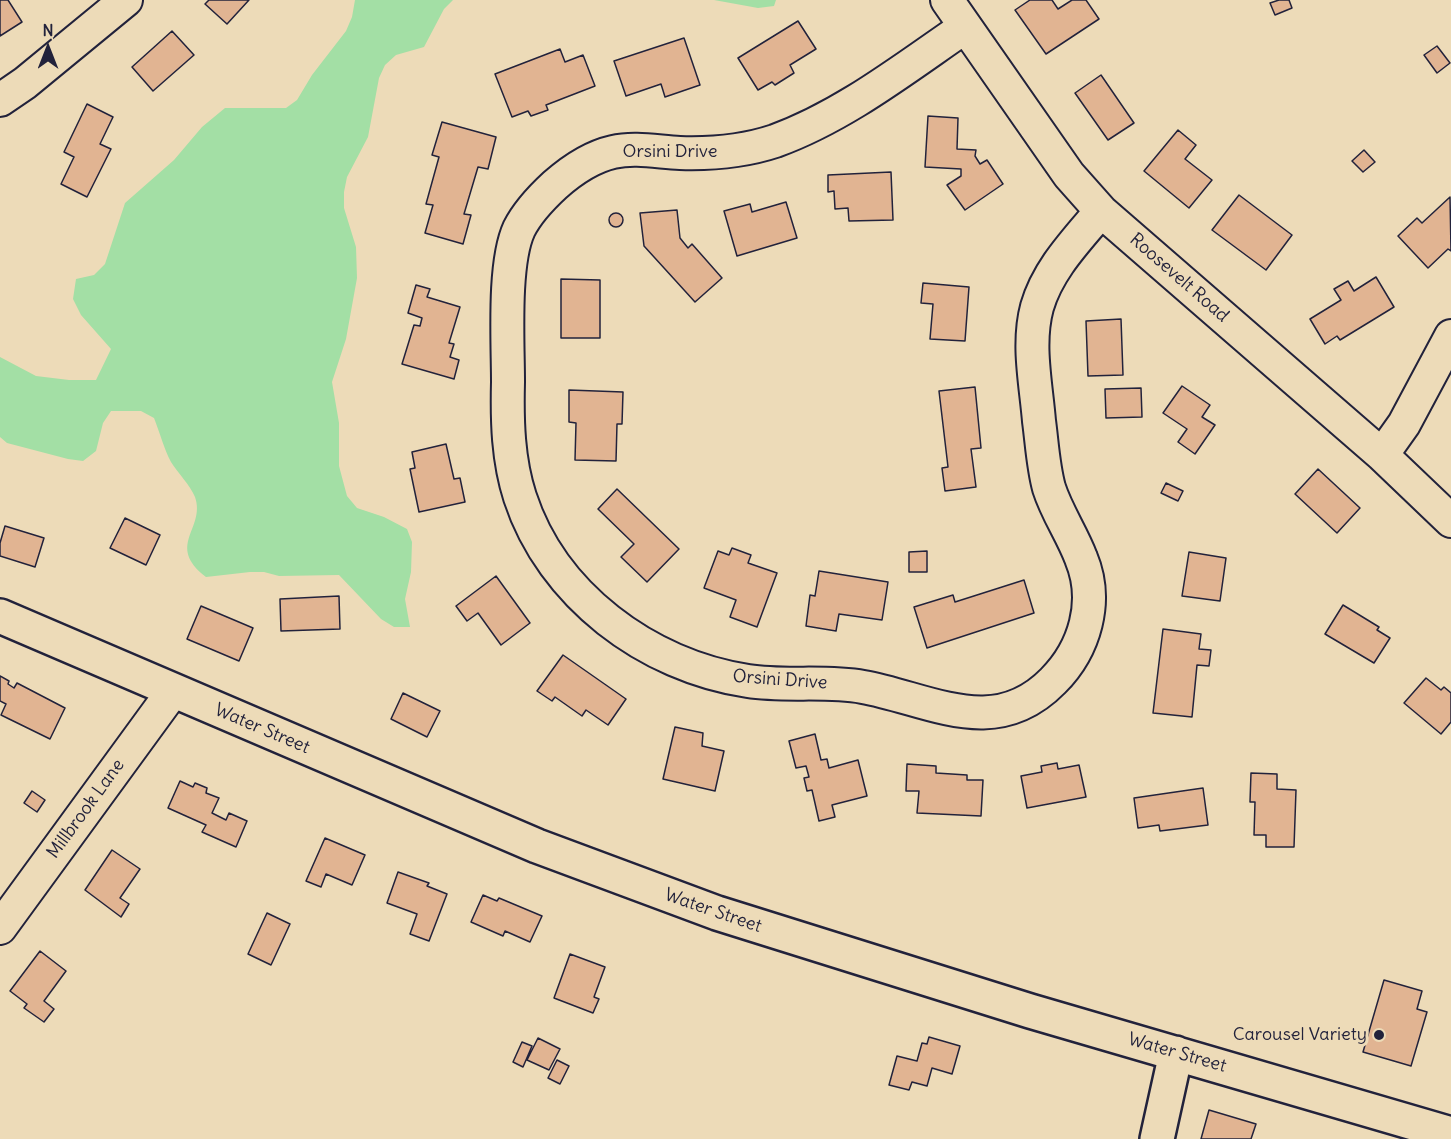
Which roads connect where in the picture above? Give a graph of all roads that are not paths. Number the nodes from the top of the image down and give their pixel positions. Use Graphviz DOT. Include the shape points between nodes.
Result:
graph roads {
  1 [pos="126,0"];
  2 [pos="947,0"];
  3 [pos="965,27"];
  4 [pos="0,100"];
  5 [pos="1101,211"];
  6 [pos="1451,336"];
  7 [pos="1382,455"];
  8 [pos="1451,521"];
  9 [pos="0,616"];
  10 [pos="173,691"];
  11 [pos="0,928"];
  12 [pos="1176,1053"];
  13 [pos="1451,1134"];
  14 [pos="1157,1139"];
  1 -- 4 [label="street"];
  2 -- 3 [label="street, Roosevelt Road"];
  3 -- 5 [label="street, Roosevelt Road" via="1069,174"];
  3 -- 5 [label="street, Orsini Drive" via="849,104 770,143 720,152 620,151 594,158 554,186 524,221 514,245 510,273 508,439 526,514 563,577 607,620 635,639 660,654 722,676 768,683 857,686 968,713 1005,710 1032,698 1054,681 1076,652 1089,604 1080,553 1058,511 1046,476 1033,357 1034,322 1052,272"];
  5 -- 7 [label="street, Roosevelt Road"];
  6 -- 7 [label="street" via="1404,424"];
  7 -- 8 [label="street, Roosevelt Road"];
  9 -- 10 [label="main road, Water Street"];
  10 -- 11 [label="street, Millbrook Lane"];
  10 -- 12 [label="main road, Water Street" via="537,846 717,914"];
  12 -- 13 [label="main road, Water Street"];
  12 -- 14 [label="main road"];
}
